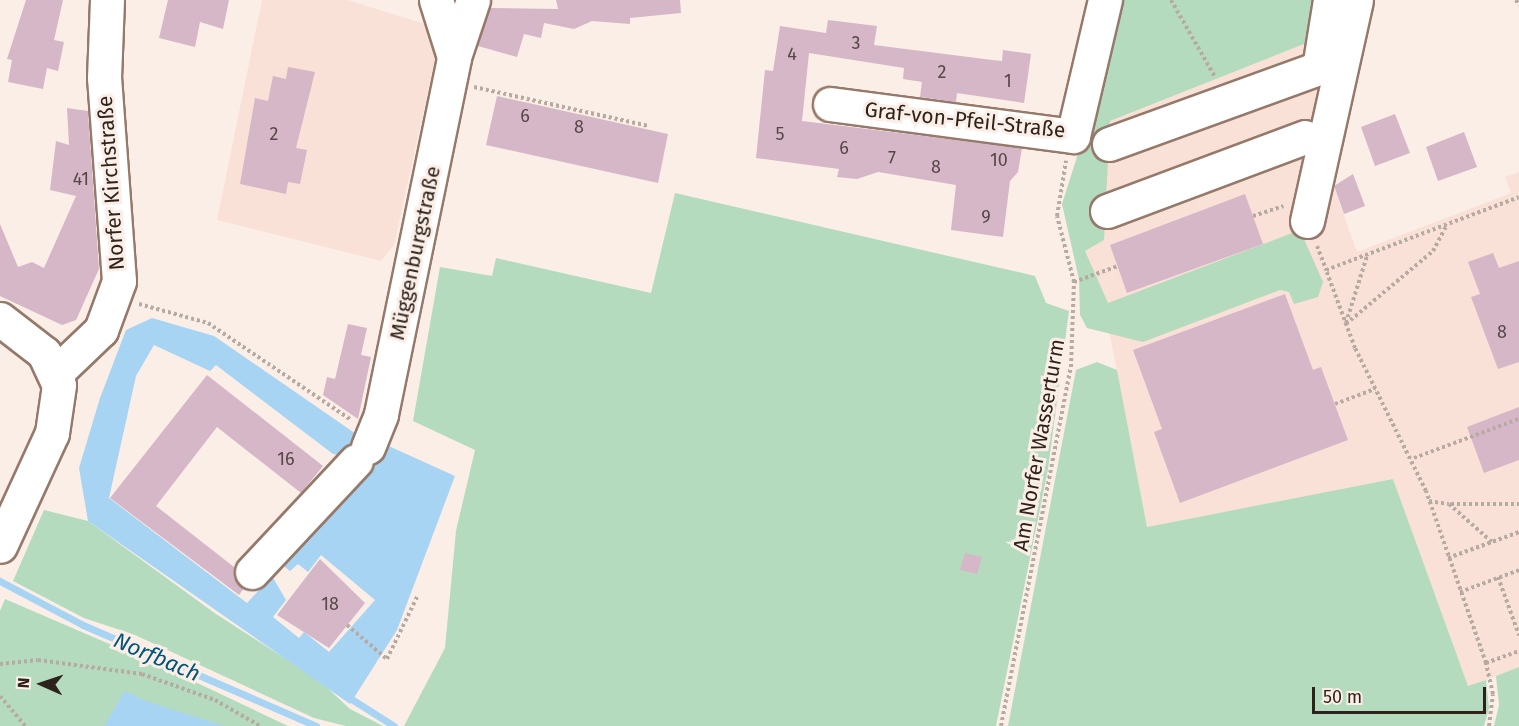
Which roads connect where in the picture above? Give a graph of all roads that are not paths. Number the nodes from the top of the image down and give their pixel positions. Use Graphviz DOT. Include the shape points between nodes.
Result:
graph roads {
  1 [pos="107,0"];
  2 [pos="436,0"];
  3 [pos="473,0"];
  4 [pos="1105,0"];
  5 [pos="1330,0"];
  6 [pos="1356,0"];
  7 [pos="1319,68"];
  8 [pos="452,69"];
  9 [pos="830,104"];
  10 [pos="1305,137"];
  11 [pos="1109,144"];
  12 [pos="1107,211"];
  13 [pos="0,320"];
  14 [pos="57,372"];
  15 [pos="0,546"];
  16 [pos="252,572"];
  1 -- 14 [label="street, Norfer Kirchstraße" via="104,78 118,263 115,298 92,342"];
  2 -- 8 [label="street, Müggenburgstraße"];
  3 -- 8 [label="street, Müggenburgstraße"];
  4 -- 9 [label="street, Graf-von-Pfeil-Straße" via="1073,136"];
  5 -- 7 [label="street"];
  6 -- 10 [label="street" via="1303,211"];
  7 -- 10 [label="street"];
  7 -- 11 [label="street"];
  8 -- 16 [label="street, Müggenburgstraße" via="366,448"];
  10 -- 12 [label="street"];
  13 -- 14 [label="street" via="34,343"];
  14 -- 15 [label="street" via="52,433"];
}
